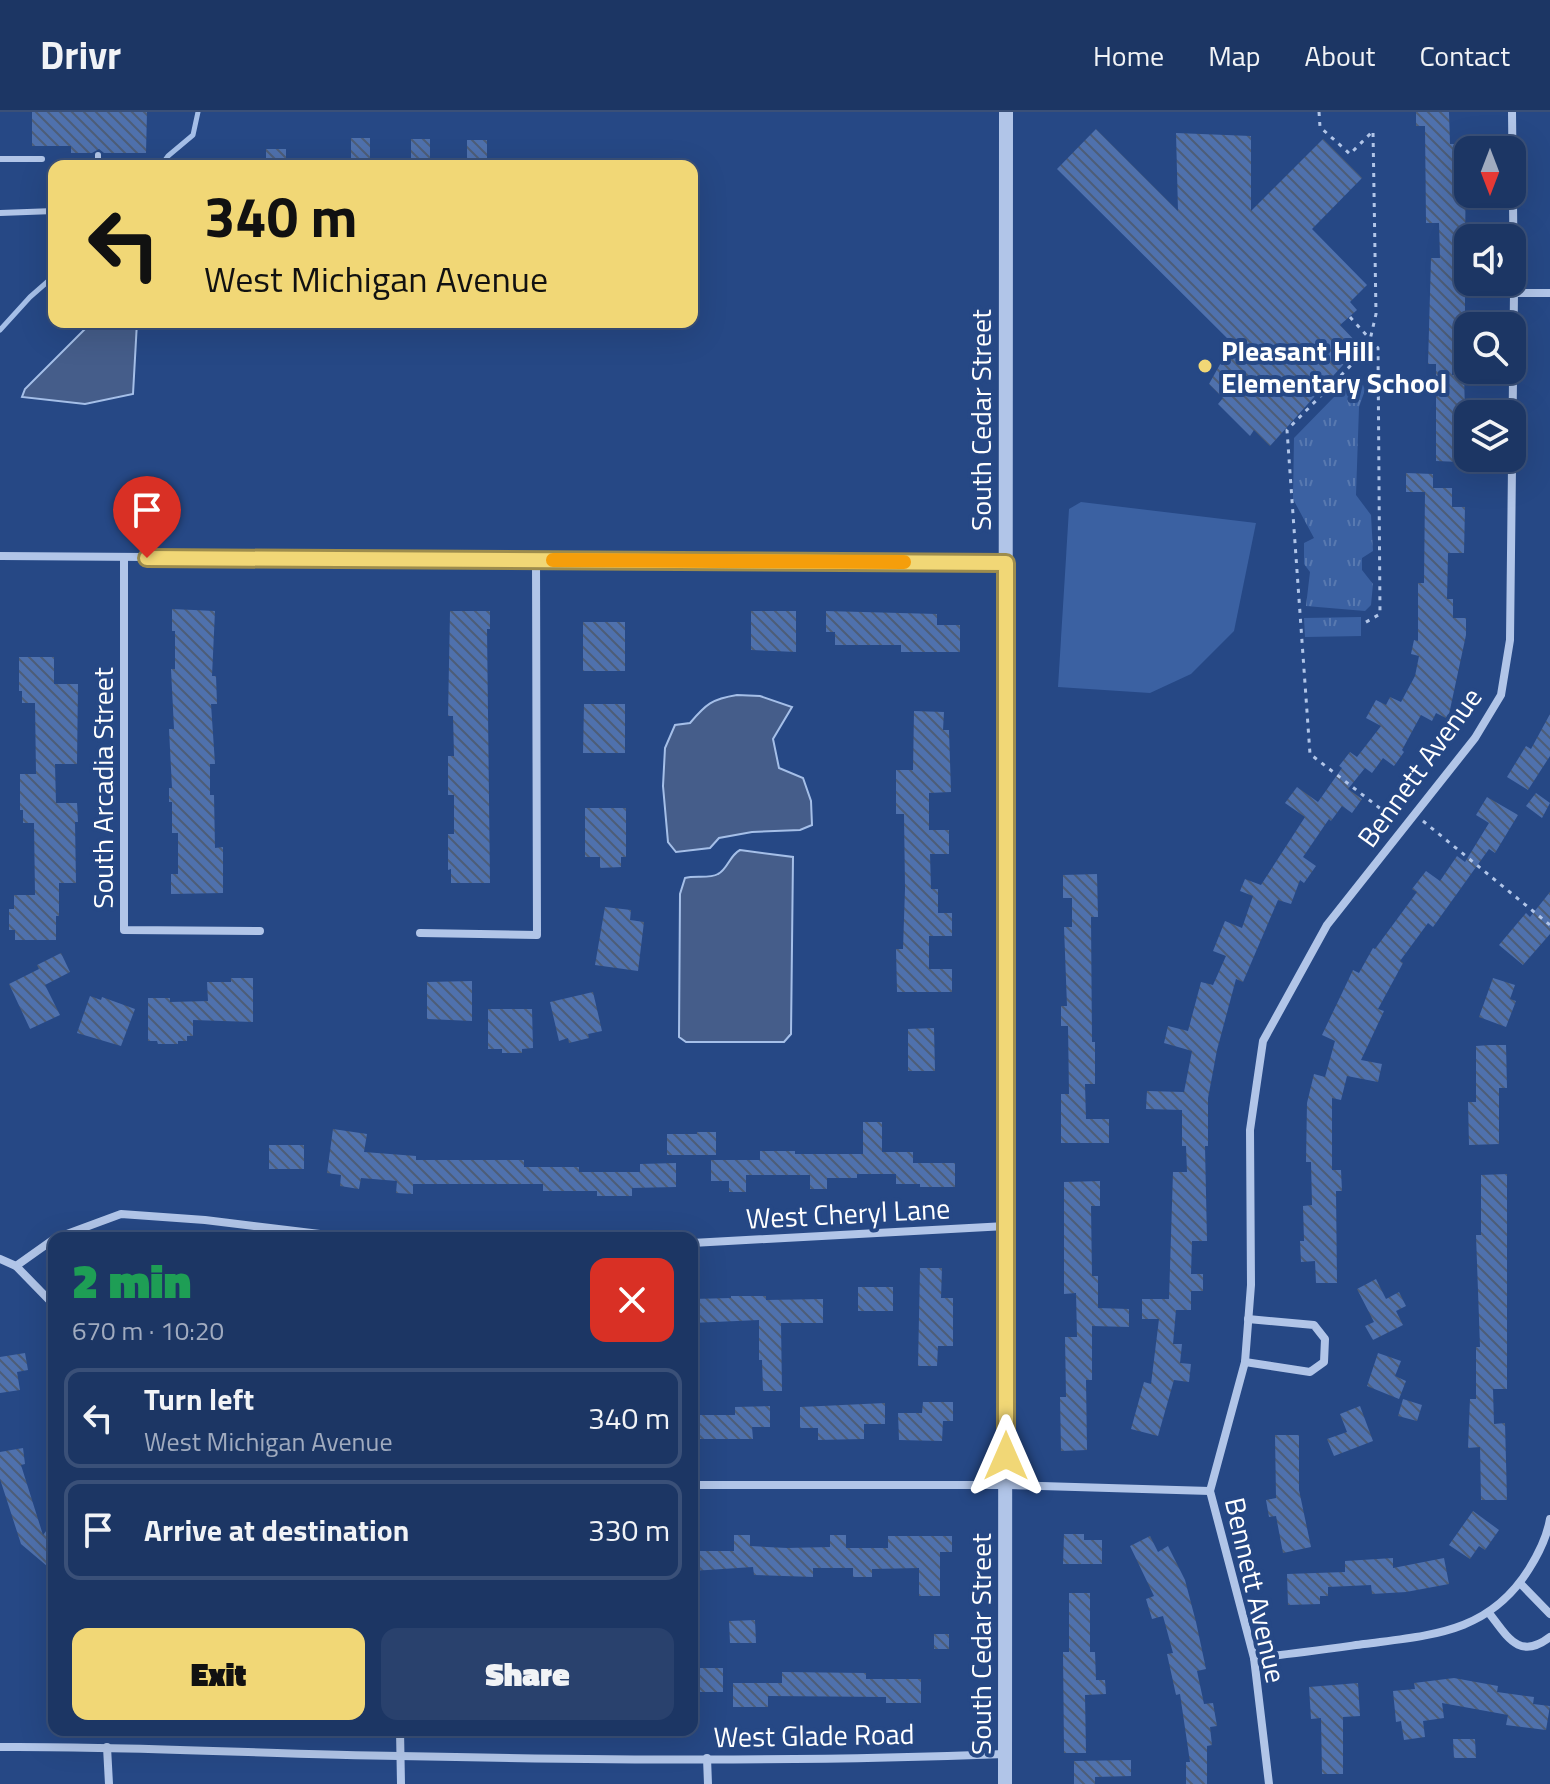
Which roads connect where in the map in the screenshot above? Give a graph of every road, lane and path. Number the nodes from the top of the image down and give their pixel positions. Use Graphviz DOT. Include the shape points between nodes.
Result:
graph roads {
  1 [pos="1006,112"];
  2 [pos="1319,112"];
  3 [pos="1512,112"];
  4 [pos="98,155"];
  5 [pos="0,159"];
  6 [pos="42,159"];
  7 [pos="98,160"];
  8 [pos="48,211"];
  9 [pos="0,213"];
  10 [pos="1513,224"];
  11 [pos="1526,293"];
  12 [pos="1550,293"];
  13 [pos="1514,296"];
  14 [pos="1350,317"];
  15 [pos="1370,340"];
  16 [pos="0,556"];
  17 [pos="124,558"];
  18 [pos="536,560"];
  19 [pos="1006,563"];
  20 [pos="1361,625"];
  21 [pos="1414,814"];
  22 [pos="1404,827"];
  23 [pos="1550,925"];
  24 [pos="260,931"];
  25 [pos="420,933"];
  26 [pos="1006,1226"];
  27 [pos="73,1232"];
  28 [pos="304,1232"];
  29 [pos="698,1243"];
  30 [pos="48,1244"];
  31 [pos="0,1259"];
  32 [pos="16,1266"];
  33 [pos="48,1298"];
  34 [pos="1248,1319"];
  35 [pos="1245,1362"];
  36 [pos="698,1485"];
  37 [pos="1006,1485"];
  38 [pos="1210,1491"];
  39 [pos="1550,1519"];
  40 [pos="1520,1583"];
  41 [pos="1489,1613"];
  42 [pos="1550,1614"];
  43 [pos="1550,1637"];
  44 [pos="1254,1658"];
  45 [pos="400,1736"];
  46 [pos="0,1747"];
  47 [pos="107,1747"];
  48 [pos="1005,1754"];
  49 [pos="399,1756"];
  50 [pos="707,1758"];
  51 [pos="109,1784"];
  52 [pos="401,1784"];
  53 [pos="708,1784"];
  54 [pos="1005,1784"];
  55 [pos="1269,1784"];
  1 -- 19 [label="street, South Cedar Street"];
  2 -- 15 [label="path" via="1320,127 1350,154 1373,131 1376,314"];
  3 -- 10 [label="street, Bennett Avenue"];
  4 -- 7 [label="lane"];
  5 -- 6 [label="lane"];
  8 -- 9 [label="lane"];
  11 -- 12 [label="street"];
  13 -- 21 [label="street, Bennett Avenue" via="1510,640 1501,695 1475,738"];
  14 -- 15 [label="path"];
  15 -- 20 [label="path" via="1378,348 1380,614"];
  15 -- 22 [label="path" via="1287,430 1292,505 1310,754"];
  16 -- 17 [label="street"];
  17 -- 18 [label="street"];
  17 -- 24 [label="street, South Arcadia Street" via="124,930"];
  18 -- 19 [label="street"];
  18 -- 25 [label="street" via="537,935"];
  19 -- 26 [label="street, South Cedar Street"];
  21 -- 22 [label="street, Bennett Avenue"];
  21 -- 23 [label="path"];
  22 -- 34 [label="street, Bennett Avenue" via="1327,925 1263,1041 1250,1130"];
  26 -- 29 [label="street, West Cheryl Lane"];
  26 -- 37 [label="street, South Cedar Street"];
  27 -- 28 [label="street" via="121,1214"];
  30 -- 32 [label="street"];
  31 -- 32 [label="street"];
  32 -- 33 [label="street"];
  34 -- 35 [label="street, Bennett Avenue"];
  34 -- 35 [label="street" via="1314,1325 1325,1339 1324,1362 1310,1372"];
  35 -- 38 [label="street, Bennett Avenue"];
  36 -- 37 [label="street"];
  37 -- 38 [label="street"];
  37 -- 48 [label="street, South Cedar Street"];
  38 -- 44 [label="street, Bennett Avenue"];
  39 -- 40 [label="street"];
  40 -- 41 [label="street"];
  40 -- 42 [label="street"];
  41 -- 43 [label="street" via="1514,1644 1530,1647"];
  41 -- 44 [label="street" via="1432,1635"];
  44 -- 55 [label="street, Bennett Avenue"];
  45 -- 49 [label="street"];
  46 -- 47 [label="street, West Glade Road"];
  47 -- 49 [label="street, West Glade Road"];
  47 -- 51 [label="street"];
  48 -- 50 [label="street, West Glade Road"];
  48 -- 54 [label="street, South Cedar Street"];
  49 -- 50 [label="street, West Glade Road"];
  49 -- 52 [label="street"];
  50 -- 53 [label="street"];
}
